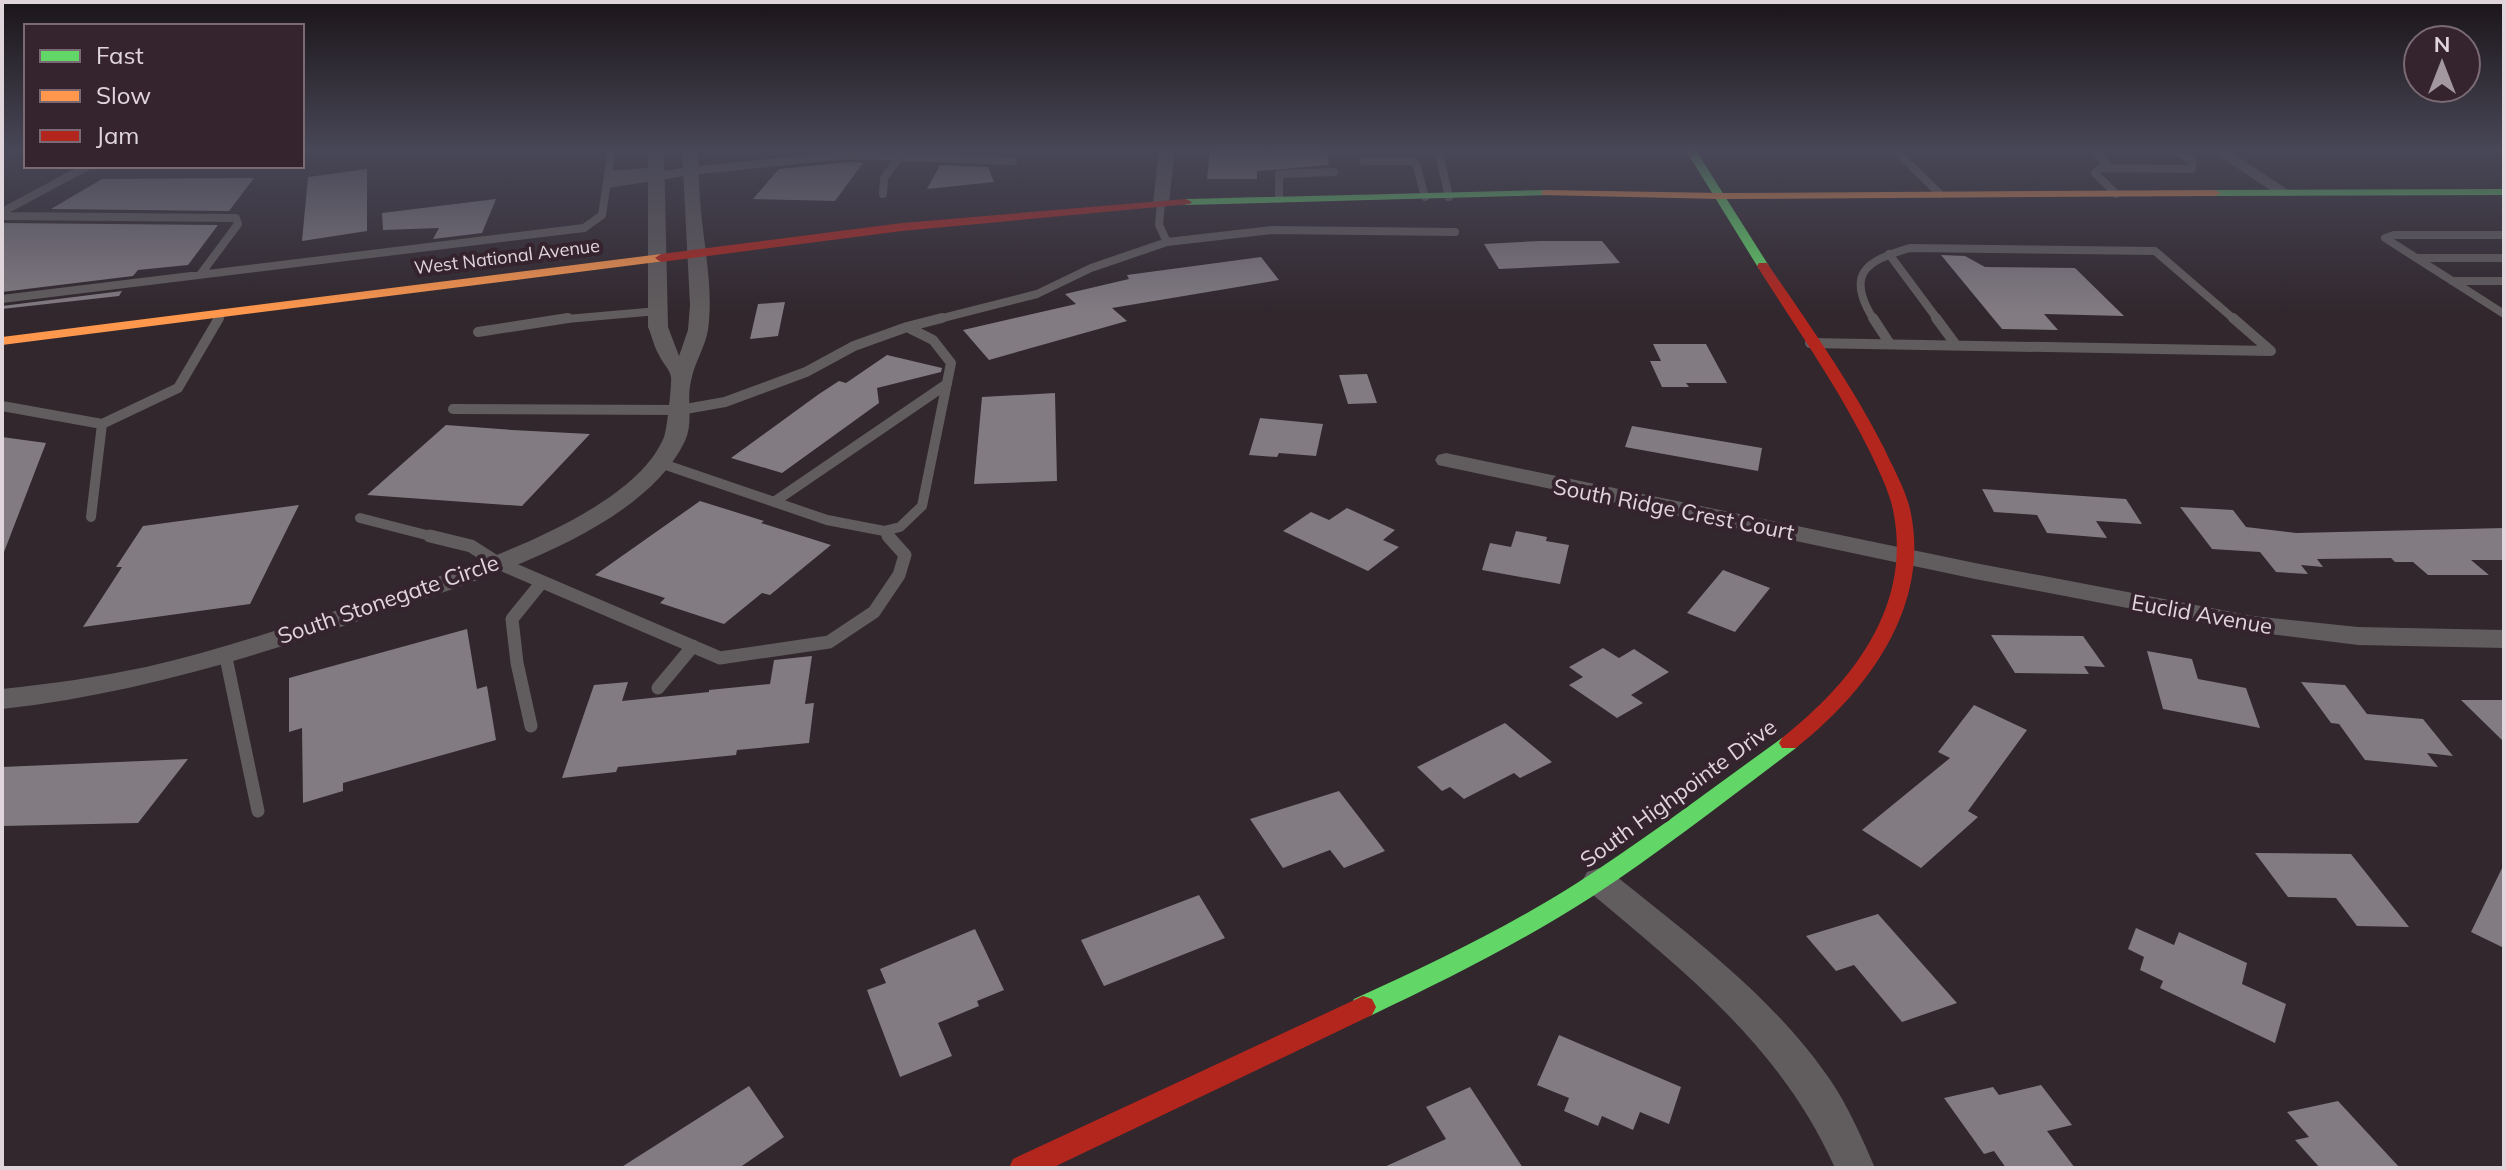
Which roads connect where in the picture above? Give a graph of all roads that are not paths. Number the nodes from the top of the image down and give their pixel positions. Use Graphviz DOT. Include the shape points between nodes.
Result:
graph roads {
  1 [pos="1161,203"];
  2 [pos="21,204"];
  3 [pos="604,204"];
  4 [pos="656,204"];
  5 [pos="694,204"];
  6 [pos="1154,204"];
  7 [pos="1726,204"];
  8 [pos="2,214"];
  9 [pos="1455,232"];
  10 [pos="2504,235"];
  11 [pos="1167,242"];
  12 [pos="698,253"];
  13 [pos="1889,254"];
  14 [pos="2416,258"];
  15 [pos="2504,258"];
  16 [pos="655,259"];
  17 [pos="200,275"];
  18 [pos="2452,281"];
  19 [pos="2504,281"];
  20 [pos="2,299"];
  21 [pos="2492,307"];
  22 [pos="2504,307"];
  23 [pos="678,308"];
  24 [pos="222,313"];
  25 [pos="2504,314"];
  26 [pos="907,327"];
  27 [pos="478,332"];
  28 [pos="2,341"];
  29 [pos="1810,343"];
  30 [pos="1890,344"];
  31 [pos="1956,345"];
  32 [pos="681,376"];
  33 [pos="947,384"];
  34 [pos="2,406"];
  35 [pos="453,409"];
  36 [pos="680,410"];
  37 [pos="102,424"];
  38 [pos="1446,460"];
  39 [pos="660,463"];
  40 [pos="774,502"];
  41 [pos="91,517"];
  42 [pos="360,518"];
  43 [pos="884,531"];
  44 [pos="1903,555"];
  45 [pos="496,562"];
  46 [pos="542,582"];
  47 [pos="2504,639"];
  48 [pos="693,646"];
  49 [pos="225,653"];
  50 [pos="658,688"];
  51 [pos="2,699"];
  52 [pos="531,726"];
  53 [pos="258,811"];
  54 [pos="1599,881"];
  55 [pos="1023,1168"];
  56 [pos="1855,1168"];
  1 -- 11 [label="lane" via="1159,225"];
  2 -- 8 [label="lane"];
  3 -- 17 [label="lane" via="602,215 584,228"];
  4 -- 16 [label="street, South Stonegate Circle"];
  5 -- 12 [label="street, South Stonegate Circle"];
  6 -- 12 [label="main road, West National Avenue" via="1000,216"];
  7 -- 29 [label="main road, South Highpointe Drive"];
  8 -- 17 [label="lane" via="236,218 238,224"];
  9 -- 11 [label="lane" via="1272,230"];
  10 -- 14 [label="lane" via="2385,238"];
  11 -- 26 [label="lane" via="1091,268 1037,294"];
  12 -- 16 [label="main road, West National Avenue"];
  12 -- 23 [label="street, South Stonegate Circle"];
  13 -- 30 [label="lane" via="1862,269 1857,281 1866,309"];
  13 -- 31 [label="lane"];
  13 -- 31 [label="lane" via="1910,248 2155,251 2271,351"];
  14 -- 15 [label="lane"];
  14 -- 18 [label="lane"];
  16 -- 23 [label="street, South Stonegate Circle"];
  16 -- 24 [label="main road, West National Avenue"];
  17 -- 20 [label="lane"];
  18 -- 19 [label="lane"];
  18 -- 21 [label="lane"];
  21 -- 22 [label="lane"];
  21 -- 25 [label="lane"];
  23 -- 27 [label="lane"];
  23 -- 32 [label="street, South Stonegate Circle" via="695,344"];
  23 -- 32 [label="street, South Stonegate Circle" via="663,341"];
  24 -- 28 [label="main road, West National Avenue"];
  24 -- 37 [label="lane" via="183,384"];
  26 -- 33 [label="lane" via="946,350 951,363"];
  26 -- 36 [label="lane" via="725,402"];
  29 -- 30 [label="lane"];
  29 -- 44 [label="main road, South Highpointe Drive" via="1891,477 1904,520"];
  30 -- 31 [label="lane"];
  32 -- 36 [label="street, South Stonegate Circle"];
  33 -- 40 [label="lane"];
  33 -- 43 [label="lane" via="922,506 900,527"];
  34 -- 37 [label="lane"];
  35 -- 36 [label="lane"];
  36 -- 39 [label="street, South Stonegate Circle" via="674,440"];
  37 -- 41 [label="lane"];
  38 -- 44 [label="street, South Ridge Crest Court"];
  39 -- 40 [label="lane"];
  39 -- 45 [label="street, South Stonegate Circle" via="630,492 582,523"];
  40 -- 43 [label="lane"];
  42 -- 45 [label="lane" via="471,546"];
  43 -- 48 [label="lane" via="905,555 899,575 874,612 829,642 720,658"];
  44 -- 47 [label="street, Euclid Avenue" via="2253,624 2358,636"];
  44 -- 54 [label="main road, South Highpointe Drive" via="1903,585 1888,630 1855,683 1832,708"];
  45 -- 46 [label="lane"];
  45 -- 49 [label="street, South Stonegate Circle"];
  46 -- 48 [label="lane"];
  46 -- 52 [label="lane" via="512,619"];
  48 -- 50 [label="lane"];
  49 -- 51 [label="street, South Stonegate Circle" via="95,685"];
  49 -- 53 [label="lane"];
  54 -- 55 [label="main road, South Highpointe Drive" via="1463,960"];
  54 -- 56 [label="street" via="1766,1028 1812,1085"];
}
